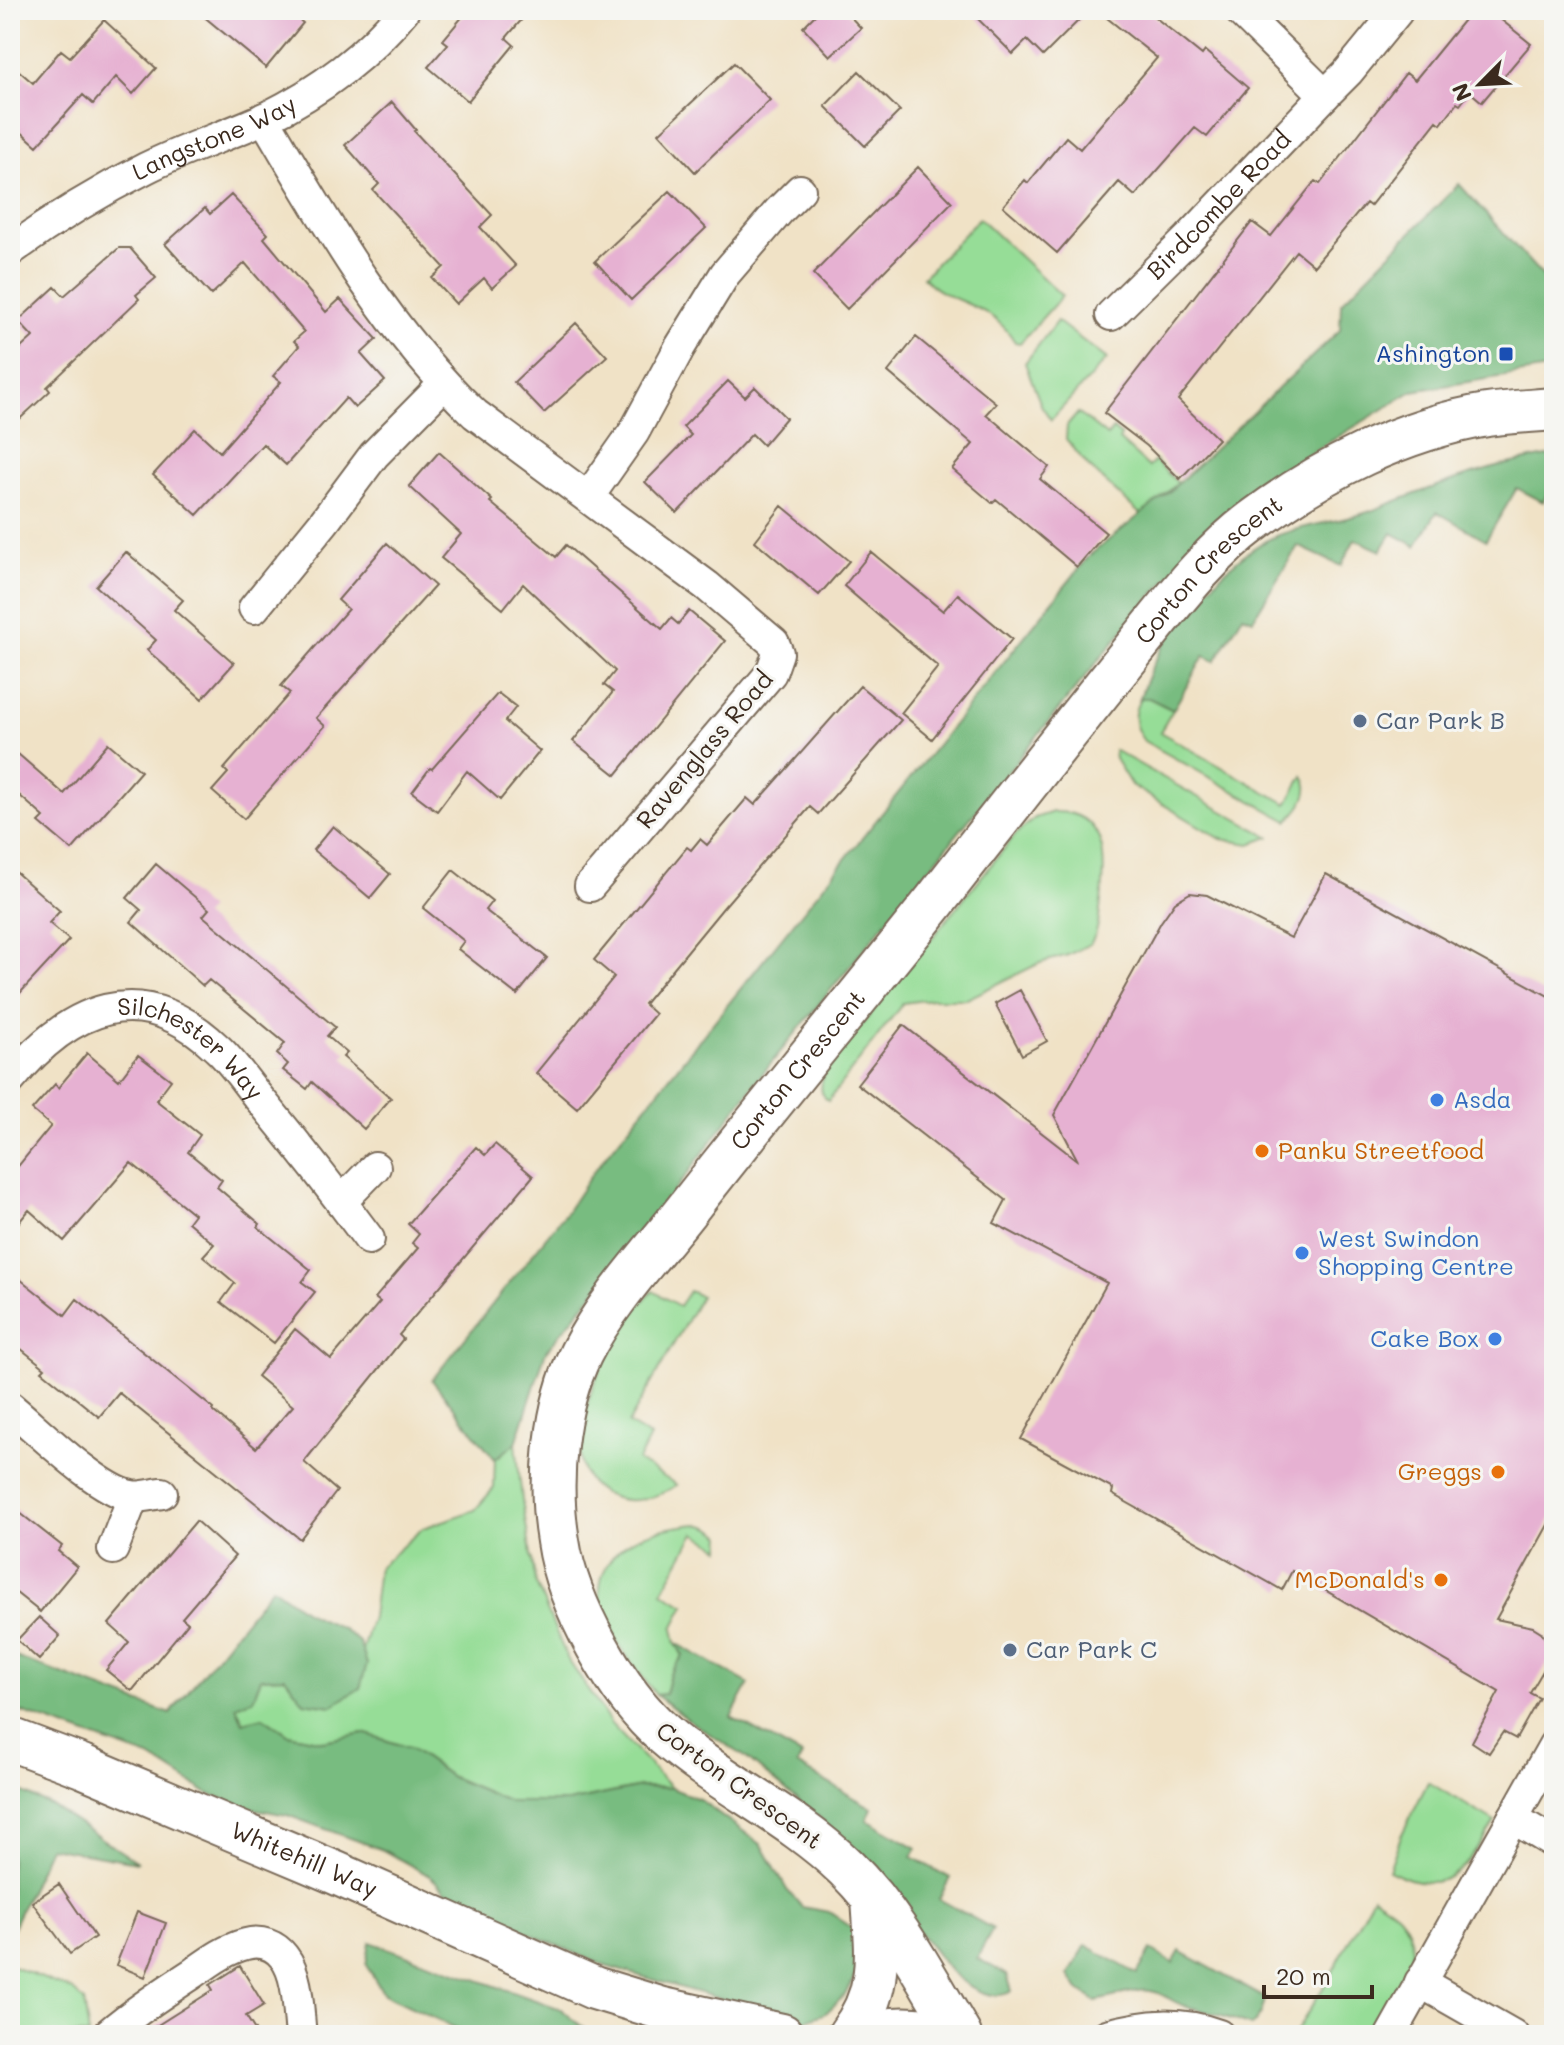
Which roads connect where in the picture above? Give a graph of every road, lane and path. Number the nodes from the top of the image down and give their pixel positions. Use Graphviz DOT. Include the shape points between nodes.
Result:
graph roads {
  1 [pos="404,10"];
  2 [pos="1239,10"];
  3 [pos="1394,10"];
  4 [pos="1325,95"];
  5 [pos="264,118"];
  6 [pos="800,190"];
  7 [pos="10,251"];
  8 [pos="1111,315"];
  9 [pos="444,384"];
  10 [pos="1554,409"];
  11 [pos="589,496"];
  12 [pos="254,608"];
  13 [pos="590,886"];
  14 [pos="10,1080"];
  15 [pos="375,1167"];
  16 [pos="341,1202"];
  17 [pos="369,1239"];
  18 [pos="10,1407"];
  19 [pos="113,1549"];
  20 [pos="10,1739"];
  21 [pos="1554,1745"];
  22 [pos="1513,1818"];
  23 [pos="1554,1843"];
  24 [pos="873,1898"];
  25 [pos="1420,1982"];
  26 [pos="594,1988"];
  27 [pos="107,2035"];
  28 [pos="301,2035"];
  29 [pos="647,2035"];
  30 [pos="782,2035"];
  31 [pos="849,2035"];
  32 [pos="859,2035"];
  33 [pos="948,2035"];
  34 [pos="960,2035"];
  35 [pos="1107,2035"];
  36 [pos="1219,2035"];
  37 [pos="1391,2035"];
  38 [pos="1513,2035"];
  1 -- 5 [label="street, Langstone Way" via="386,33 327,82"];
  2 -- 4 [label="street"];
  3 -- 4 [label="street, Birdcombe Road"];
  4 -- 8 [label="street, Birdcombe Road"];
  5 -- 7 [label="street, Langstone Way" via="147,168"];
  5 -- 9 [label="street, Ravenglass Road" via="370,288"];
  6 -- 11 [label="street" via="725,274 634,432"];
  9 -- 11 [label="street, Ravenglass Road" via="475,414"];
  9 -- 12 [label="street" via="374,455"];
  10 -- 24 [label="street, Corton Crescent" via="1488,415 1398,438 1294,492 1220,550 1093,700 704,1188 610,1308 581,1354 558,1430 558,1543 583,1619 601,1654 664,1735 825,1848"];
  11 -- 13 [label="street, Ravenglass Road" via="767,634 778,653 771,673"];
  14 -- 16 [label="street, Silchester Way" via="35,1050 77,1020 119,1008 163,1013 218,1049"];
  15 -- 16 [label="street"];
  16 -- 17 [label="street, Silchester Way"];
  18 -- 19 [label="street" via="114,1490 148,1495"];
  20 -- 26 [label="street, Whitehill Way" via="322,1867"];
  21 -- 22 [label="street"];
  22 -- 23 [label="street"];
  22 -- 25 [label="street"];
  24 -- 31 [label="street" via="876,1979 867,2008"];
  24 -- 34 [label="street, Corton Crescent"];
  25 -- 37 [label="street"];
  25 -- 38 [label="street"];
  26 -- 29 [label="street, Whitehill Way"];
  26 -- 30 [label="street, Whitehill Way"];
  27 -- 28 [label="street" via="226,1951 261,1942 274,1947 291,1968"];
  32 -- 33 [label="street" via="889,2028"];
  35 -- 36 [label="street" via="1174,2024"];
}
